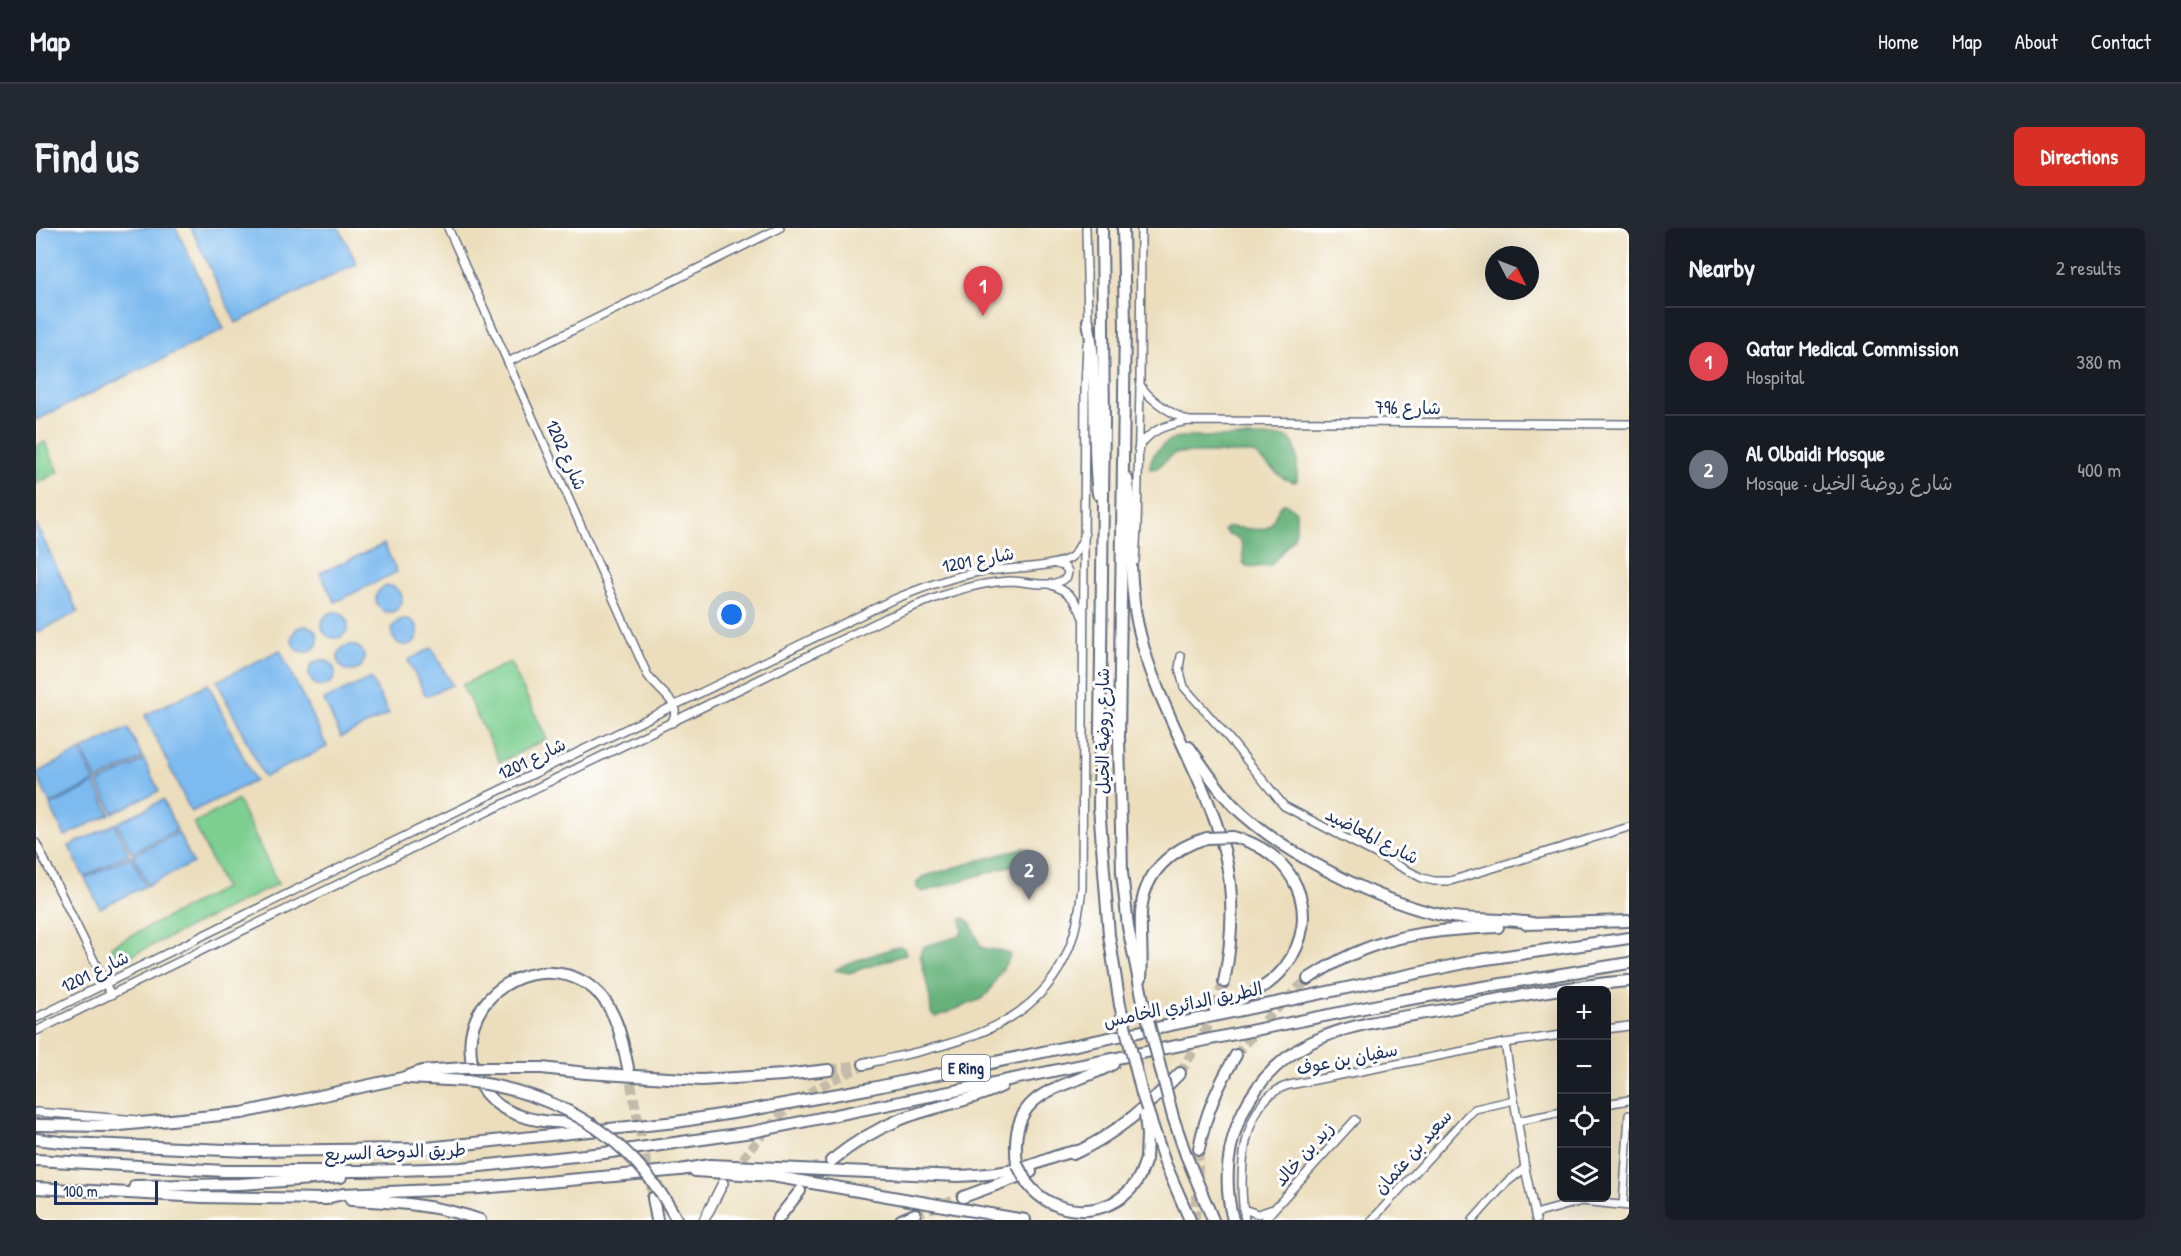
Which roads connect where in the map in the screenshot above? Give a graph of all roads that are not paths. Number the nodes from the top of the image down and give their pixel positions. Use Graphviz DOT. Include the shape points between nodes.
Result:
graph roads {
  1 [pos="448,228"];
  2 [pos="780,228"];
  3 [pos="1086,228"];
  4 [pos="1102,228"];
  5 [pos="1123,228"];
  6 [pos="1141,228"];
  7 [pos="1088,321"];
  8 [pos="508,362"];
  9 [pos="1140,385"];
  10 [pos="1188,421"];
  11 [pos="1629,424"];
  12 [pos="1138,449"];
  13 [pos="1122,465"];
  14 [pos="1103,521"];
  15 [pos="1085,535"];
  16 [pos="1053,564"];
  17 [pos="1133,575"];
  18 [pos="1045,584"];
  19 [pos="1085,622"];
  20 [pos="1181,656"];
  21 [pos="661,692"];
  22 [pos="675,705"];
  23 [pos="661,713"];
  24 [pos="672,723"];
  25 [pos="1176,730"];
  26 [pos="479,801"];
  27 [pos="485,812"];
  28 [pos="1629,827"];
  29 [pos="36,843"];
  30 [pos="1629,921"];
  31 [pos="1532,923"];
  32 [pos="1629,938"];
  33 [pos="1629,963"];
  34 [pos="1308,979"];
  35 [pos="1629,981"];
  36 [pos="1224,982"];
  37 [pos="105,984"];
  38 [pos="111,995"];
  39 [pos="1142,996"];
  40 [pos="36,1018"];
  41 [pos="1187,1021"];
  42 [pos="1629,1026"];
  43 [pos="1611,1028"];
  44 [pos="36,1031"];
  45 [pos="1557,1036"];
  46 [pos="1505,1044"];
  47 [pos="1236,1055"];
  48 [pos="1124,1058"];
  49 [pos="865,1064"];
  50 [pos="627,1068"];
  51 [pos="830,1070"];
  52 [pos="1179,1073"];
  53 [pos="402,1078"];
  54 [pos="1018,1078"];
  55 [pos="1143,1094"];
  56 [pos="1514,1100"];
  57 [pos="1629,1100"];
  58 [pos="1611,1103"];
  59 [pos="36,1112"];
  60 [pos="745,1112"];
  61 [pos="1557,1113"];
  62 [pos="1629,1115"];
  63 [pos="1355,1120"];
  64 [pos="1518,1121"];
  65 [pos="146,1123"];
  66 [pos="36,1125"];
  67 [pos="631,1127"];
  68 [pos="36,1139"];
  69 [pos="1198,1149"];
  70 [pos="1079,1151"];
  71 [pos="36,1160"];
  72 [pos="831,1161"];
  73 [pos="1526,1168"];
  74 [pos="680,1170"];
  75 [pos="364,1171"];
  76 [pos="723,1183"];
  77 [pos="36,1188"];
  78 [pos="106,1191"];
  79 [pos="800,1191"];
  80 [pos="963,1197"];
  81 [pos="653,1198"];
  82 [pos="322,1199"];
  83 [pos="1574,1202"];
  84 [pos="1604,1202"];
  85 [pos="1626,1205"];
  86 [pos="1275,1208"];
  87 [pos="1243,1209"];
  88 [pos="915,1214"];
  89 [pos="1536,1217"];
  90 [pos="480,1220"];
  91 [pos="657,1220"];
  92 [pos="677,1220"];
  93 [pos="704,1220"];
  94 [pos="777,1220"];
  95 [pos="901,1220"];
  96 [pos="1024,1220"];
  97 [pos="1190,1220"];
  98 [pos="1213,1220"];
  99 [pos="1233,1220"];
  100 [pos="1245,1220"];
  101 [pos="1264,1220"];
  102 [pos="1372,1220"];
  103 [pos="1473,1220"];
  1 -- 8 [label="street, شارع 1202"];
  2 -- 8 [label="street"];
  3 -- 7 [label="street, شارع روضة الخيل"];
  4 -- 14 [label="highway, شارع روضة الخيل"];
  5 -- 13 [label="highway, شارع روضة الخيل"];
  6 -- 9 [label="street"];
  7 -- 14 [label="highway" via="1094,361 1095,475"];
  7 -- 15 [label="street, شارع روضة الخيل"];
  8 -- 21 [label="street, شارع 1202" via="647,674"];
  9 -- 10 [label="street, شارع 796" via="1151,398"];
  9 -- 12 [label="street"];
  10 -- 11 [label="street, شارع 796"];
  10 -- 12 [label="street, شارع 796" via="1156,429"];
  12 -- 17 [label="street"];
  13 -- 17 [label="highway" via="1130,494"];
  13 -- 39 [label="highway, شارع روضة الخيل" via="1122,872"];
  14 -- 55 [label="highway, شارع روضة الخيل, bridge" via="1099,807 1109,934 1120,1005"];
  15 -- 16 [label="street, شارع 1201" via="1071,558"];
  15 -- 19 [label="street, شارع روضة الخيل"];
  16 -- 18 [label="street" via="1066,568 1067,577"];
  16 -- 22 [label="street, شارع 1201" via="969,573 926,586"];
  17 -- 25 [label="highway" via="1142,640"];
  18 -- 19 [label="street, شارع 1201" via="1072,596"];
  18 -- 24 [label="street, شارع 1201" via="1000,582 932,599"];
  19 -- 49 [label="street, شارع روضة الخيل" via="1082,888 1070,947 1039,994 1022,1011 992,1029 958,1043"];
  20 -- 28 [label="street, شارع المعاضيد" via="1179,668 1184,687 1284,806 1422,878 1450,881"];
  21 -- 22 [label="street, شارع 1202"];
  21 -- 23 [label="street"];
  22 -- 23 [label="street, شارع 1201"];
  22 -- 24 [label="street"];
  23 -- 26 [label="street, شارع 1201"];
  24 -- 27 [label="street, شارع 1201"];
  25 -- 31 [label="highway" via="1233,805 1269,835 1309,859 1350,881 1422,910 1462,918"];
  25 -- 36 [label="highway" via="1225,851 1232,922"];
  26 -- 27 [label="street"];
  26 -- 37 [label="street, شارع 1201"];
  27 -- 38 [label="street, شارع 1201"];
  29 -- 37 [label="street"];
  30 -- 31 [label="highway"];
  31 -- 34 [label="highway" via="1394,938 1341,959"];
  32 -- 41 [label="highway, الطريق الدائري الخامس / E Ring" via="1479,960"];
  33 -- 48 [label="highway" via="1398,1001"];
  35 -- 99 [label="highway" via="1523,995 1365,1025 1305,1046 1263,1081 1242,1112 1230,1145 1227,1175"];
  37 -- 38 [label="street"];
  37 -- 40 [label="street, شارع 1201"];
  38 -- 44 [label="street, شارع 1201"];
  39 -- 41 [label="highway, bridge" via="1141,913 1143,898 1156,870 1172,854 1207,838 1233,837 1262,846 1285,866 1296,886 1302,908 1294,953 1263,987"];
  39 -- 98 [label="highway, شارع روضة الخيل, bridge" via="1173,1117"];
  41 -- 60 [label="highway, الطريق الدائري الخامس / E Ring"];
  42 -- 43 [label="street"];
  45 -- 46 [label="street, سفيان بن عوف"];
  46 -- 56 [label="street"];
  46 -- 87 [label="street, سفيان بن عوف" via="1274,1091 1259,1110 1249,1135 1242,1169"];
  47 -- 69 [label="highway" via="1210,1104"];
  48 -- 54 [label="highway"];
  48 -- 55 [label="highway, bridge" via="1053,1087 1035,1100 1021,1119 1015,1140 1017,1164 1027,1183 1055,1206 1075,1211 1088,1212 1125,1195 1146,1159"];
  50 -- 67 [label="highway" via="617,1024 606,1003 587,985 561,974 530,974 510,981 480,1010 471,1038 470,1054 477,1082 509,1112 549,1122"];
  51 -- 53 [label="highway, bridge" via="701,1080 542,1068 464,1068 422,1071"];
  52 -- 70 [label="highway" via="1131,1119"];
  53 -- 65 [label="highway" via="263,1109"];
  53 -- 92 [label="highway, bridge" via="467,1081 517,1089 568,1110 633,1159 658,1188"];
  54 -- 72 [label="highway" via="987,1093 874,1130"];
  54 -- 75 [label="highway, طريق الدوحة السريع" via="752,1132 534,1160"];
  55 -- 97 [label="highway, شارع روضة الخيل, bridge" via="1165,1162"];
  56 -- 64 [label="street"];
  56 -- 102 [label="street, سعيد بن عثمان" via="1475,1110 1467,1116"];
  57 -- 58 [label="street"];
  59 -- 65 [label="street" via="124,1117"];
  60 -- 67 [label="highway, طريق الدوحة السريع / E Ring"];
  61 -- 64 [label="street"];
  62 -- 85 [label="street"];
  63 -- 86 [label="street, زيد بن خالد"];
  64 -- 73 [label="street"];
  65 -- 66 [label="highway"];
  67 -- 68 [label="highway, طريق الدوحة السريع" via="417,1149 335,1151 192,1149"];
  70 -- 74 [label="highway" via="1017,1169 958,1176 710,1165"];
  70 -- 80 [label="highway"];
  71 -- 75 [label="highway, طريق الدوحة السريع" via="224,1171"];
  73 -- 89 [label="street"];
  73 -- 103 [label="street" via="1506,1183"];
  74 -- 82 [label="highway" via="480,1188 343,1194"];
  74 -- 96 [label="highway" via="772,1176"];
  75 -- 78 [label="highway" via="349,1177 229,1185 118,1185"];
  76 -- 93 [label="main road"];
  77 -- 78 [label="highway"];
  78 -- 82 [label="highway"];
  79 -- 94 [label="highway"];
  81 -- 91 [label="highway"];
  82 -- 90 [label="highway" via="420,1204"];
  83 -- 89 [label="street"];
  84 -- 85 [label="street"];
  86 -- 87 [label="street, زيد بن خالد" via="1258,1214"];
  86 -- 101 [label="street, زيد بن خالد"];
  87 -- 100 [label="street, سفيان بن عوف"];
  88 -- 95 [label="highway"];
}
